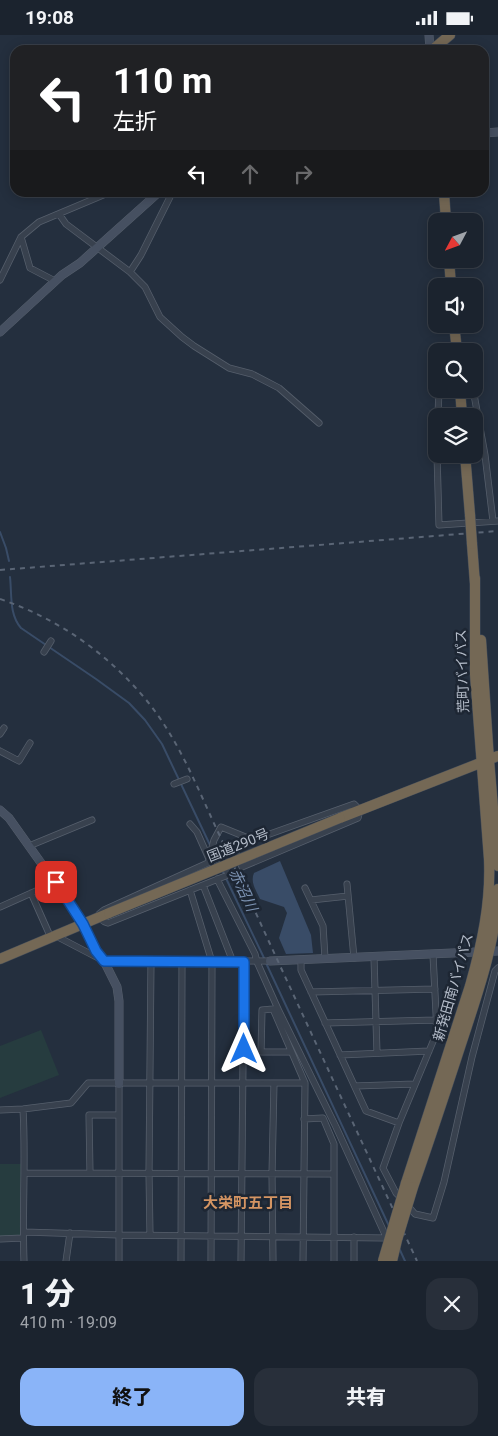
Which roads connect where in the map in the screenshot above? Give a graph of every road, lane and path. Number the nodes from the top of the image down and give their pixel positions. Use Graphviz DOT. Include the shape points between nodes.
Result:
graph roads {
  1 [pos="450,35"];
  2 [pos="437,45"];
  3 [pos="99,197"];
  4 [pos="154,197"];
  5 [pos="170,197"];
  6 [pos="444,197"];
  7 [pos="445,213"];
  8 [pos="60,214"];
  9 [pos="21,237"];
  10 [pos="97,248"];
  11 [pos="130,272"];
  12 [pos="0,279"];
  13 [pos="55,281"];
  14 [pos="0,333"];
  15 [pos="475,398"];
  16 [pos="319,423"];
  17 [pos="437,463"];
  18 [pos="466,463"];
  19 [pos="496,521"];
  20 [pos="51,641"];
  21 [pos="44,652"];
  22 [pos="4,728"];
  23 [pos="0,734"];
  24 [pos="30,743"];
  25 [pos="0,751"];
  26 [pos="489,760"];
  27 [pos="187,779"];
  28 [pos="174,784"];
  29 [pos="0,809"];
  30 [pos="360,810"];
  31 [pos="92,820"];
  32 [pos="190,824"];
  33 [pos="253,840"];
  34 [pos="29,846"];
  35 [pos="209,861"];
  36 [pos="498,866"];
  37 [pos="217,879"];
  38 [pos="56,882"];
  39 [pos="347,884"];
  40 [pos="203,885"];
  41 [pos="305,888"];
  42 [pos="498,889"];
  43 [pos="190,890"];
  44 [pos="31,893"];
  45 [pos="348,896"];
  46 [pos="311,900"];
  47 [pos="0,907"];
  48 [pos="99,918"];
  49 [pos="83,924"];
  50 [pos="53,937"];
  51 [pos="489,952"];
  52 [pos="433,955"];
  53 [pos="374,957"];
  54 [pos="0,958"];
  55 [pos="325,958"];
  56 [pos="354,958"];
  57 [pos="301,960"];
  58 [pos="104,961"];
  59 [pos="151,961"];
  60 [pos="182,961"];
  61 [pos="270,961"];
  62 [pos="212,962"];
  63 [pos="233,962"];
  64 [pos="244,962"];
  65 [pos="257,962"];
  66 [pos="498,968"];
  67 [pos="435,989"];
  68 [pos="375,991"];
  69 [pos="311,992"];
  70 [pos="276,1009"];
  71 [pos="436,1020"];
  72 [pos="376,1022"];
  73 [pos="325,1023"];
  74 [pos="429,1051"];
  75 [pos="291,1052"];
  76 [pos="376,1053"];
  77 [pos="340,1055"];
  78 [pos="212,1083"];
  79 [pos="244,1083"];
  80 [pos="274,1083"];
  81 [pos="305,1083"];
  82 [pos="119,1084"];
  83 [pos="150,1084"];
  84 [pos="182,1084"];
  85 [pos="415,1084"];
  86 [pos="355,1086"];
  87 [pos="23,1109"];
  88 [pos="0,1110"];
  89 [pos="119,1115"];
  90 [pos="304,1119"];
  91 [pos="399,1123"];
  92 [pos="24,1173"];
  93 [pos="90,1173"];
  94 [pos="119,1173"];
  95 [pos="149,1173"];
  96 [pos="181,1174"];
  97 [pos="211,1174"];
  98 [pos="242,1174"];
  99 [pos="272,1174"];
  100 [pos="304,1174"];
  101 [pos="334,1174"];
  102 [pos="410,1185"];
  103 [pos="70,1233"];
  104 [pos="23,1235"];
  105 [pos="119,1235"];
  106 [pos="150,1235"];
  107 [pos="181,1235"];
  108 [pos="212,1235"];
  109 [pos="241,1236"];
  110 [pos="273,1236"];
  111 [pos="304,1237"];
  112 [pos="334,1237"];
  113 [pos="354,1237"];
  114 [pos="386,1238"];
  115 [pos="0,1239"];
  116 [pos="24,1261"];
  117 [pos="66,1261"];
  118 [pos="119,1261"];
  119 [pos="181,1261"];
  120 [pos="212,1261"];
  121 [pos="241,1261"];
  122 [pos="273,1261"];
  123 [pos="303,1261"];
  124 [pos="334,1261"];
  125 [pos="354,1261"];
  126 [pos="383,1261"];
  127 [pos="392,1261"];
  128 [pos="396,1261"];
  1 -- 2 [label="highway"];
  3 -- 8 [label="street"];
  4 -- 10 [label="street"];
  5 -- 11 [label="street"];
  6 -- 7 [label="highway"];
  8 -- 9 [label="street" via="38,222"];
  8 -- 10 [label="street" via="66,224"];
  9 -- 12 [label="street"];
  9 -- 13 [label="street" via="30,268"];
  10 -- 11 [label="street"];
  10 -- 13 [label="street"];
  11 -- 16 [label="street" via="145,287 160,317 182,337 230,368 252,374 279,388"];
  13 -- 14 [label="street"];
  15 -- 19 [label="street"];
  17 -- 19 [label="street" via="439,525"];
  18 -- 26 [label="highway, 荒町バイパス, bridge" via="475,578 475,673"];
  20 -- 21 [label="street"];
  22 -- 23 [label="street"];
  24 -- 25 [label="street" via="19,761"];
  26 -- 30 [label="highway, 国道290号"];
  26 -- 36 [label="highway"];
  26 -- 51 [label="highway, 新発田南バイパス"];
  27 -- 28 [label="street"];
  29 -- 34 [label="street"];
  30 -- 33 [label="street" via="354,804"];
  30 -- 33 [label="street" via="358,818 242,867 234,848"];
  30 -- 48 [label="highway, 国道290号, bridge"];
  31 -- 34 [label="street"];
  32 -- 35 [label="street" via="197,832"];
  33 -- 35 [label="street" via="221,827"];
  34 -- 38 [label="street"];
  35 -- 37 [label="street" via="221,857 225,865 228,875"];
  35 -- 48 [label="street" via="104,910 98,914"];
  37 -- 40 [label="street"];
  37 -- 65 [label="street"];
  38 -- 44 [label="street"];
  38 -- 49 [label="street"];
  39 -- 45 [label="street"];
  40 -- 43 [label="street"];
  40 -- 63 [label="street"];
  41 -- 46 [label="street"];
  42 -- 51 [label="highway, 新発田南バイパス"];
  43 -- 48 [label="street" via="108,923"];
  43 -- 62 [label="street"];
  44 -- 47 [label="street"];
  44 -- 50 [label="street"];
  45 -- 46 [label="street"];
  45 -- 56 [label="street"];
  46 -- 55 [label="street" via="323,926"];
  48 -- 49 [label="highway, 国道290号"];
  49 -- 50 [label="highway, 国道290号"];
  49 -- 58 [label="street"];
  50 -- 54 [label="highway, 国道290号"];
  50 -- 58 [label="street"];
  51 -- 52 [label="street"];
  51 -- 102 [label="highway, 新発田南バイパス" via="470,985"];
  52 -- 53 [label="street"];
  52 -- 67 [label="street"];
  53 -- 56 [label="street"];
  53 -- 68 [label="street"];
  55 -- 56 [label="street"];
  55 -- 57 [label="street"];
  57 -- 61 [label="street"];
  57 -- 69 [label="street" via="301,970"];
  58 -- 59 [label="street"];
  58 -- 82 [label="street" via="117,987 119,1001"];
  59 -- 60 [label="street"];
  59 -- 83 [label="street"];
  60 -- 62 [label="street"];
  60 -- 84 [label="street"];
  61 -- 65 [label="street"];
  62 -- 63 [label="street"];
  62 -- 78 [label="street"];
  63 -- 64 [label="street"];
  64 -- 65 [label="street"];
  64 -- 79 [label="street"];
  65 -- 70 [label="street"];
  66 -- 91 [label="street" via="472,1057 433,1218 415,1214 396,1193 383,1168"];
  67 -- 68 [label="street"];
  67 -- 71 [label="street"];
  68 -- 69 [label="street"];
  68 -- 72 [label="street"];
  69 -- 73 [label="street"];
  70 -- 75 [label="street"];
  70 -- 75 [label="street" via="262,1010 261,1051"];
  70 -- 114 [label="street" via="336,1127"];
  71 -- 72 [label="street"];
  71 -- 74 [label="street" via="437,1032"];
  72 -- 73 [label="street"];
  72 -- 76 [label="street"];
  73 -- 77 [label="street"];
  74 -- 76 [label="street"];
  74 -- 85 [label="street"];
  75 -- 81 [label="street"];
  76 -- 77 [label="street"];
  77 -- 86 [label="street"];
  78 -- 79 [label="street"];
  78 -- 84 [label="street"];
  78 -- 97 [label="street"];
  79 -- 80 [label="street"];
  79 -- 98 [label="street"];
  80 -- 81 [label="street"];
  80 -- 99 [label="street"];
  81 -- 90 [label="street"];
  82 -- 83 [label="street"];
  82 -- 87 [label="street" via="88,1083 70,1103"];
  82 -- 89 [label="street"];
  83 -- 84 [label="street"];
  83 -- 95 [label="street"];
  84 -- 96 [label="street"];
  85 -- 86 [label="street"];
  85 -- 91 [label="street"];
  86 -- 91 [label="street" via="366,1111"];
  87 -- 88 [label="street"];
  87 -- 92 [label="street"];
  89 -- 93 [label="street" via="89,1115"];
  89 -- 94 [label="street"];
  90 -- 100 [label="street"];
  90 -- 101 [label="street" via="323,1118 334,1144"];
  92 -- 93 [label="street"];
  92 -- 104 [label="street"];
  93 -- 94 [label="street"];
  94 -- 95 [label="street"];
  94 -- 105 [label="street"];
  95 -- 96 [label="street"];
  95 -- 106 [label="street"];
  96 -- 97 [label="street"];
  96 -- 107 [label="street"];
  97 -- 98 [label="street"];
  97 -- 108 [label="street"];
  98 -- 99 [label="street"];
  98 -- 109 [label="street"];
  99 -- 100 [label="street"];
  99 -- 110 [label="street"];
  100 -- 101 [label="street"];
  100 -- 111 [label="street"];
  101 -- 112 [label="street"];
  102 -- 126 [label="highway, bridge"];
  102 -- 127 [label="highway, bridge"];
  103 -- 104 [label="street"];
  103 -- 105 [label="street"];
  103 -- 117 [label="street"];
  104 -- 115 [label="street"];
  104 -- 116 [label="street"];
  105 -- 106 [label="street"];
  105 -- 118 [label="street"];
  106 -- 107 [label="street"];
  107 -- 108 [label="street"];
  107 -- 119 [label="street"];
  108 -- 109 [label="street"];
  108 -- 120 [label="street"];
  109 -- 110 [label="street"];
  109 -- 121 [label="street"];
  110 -- 111 [label="street"];
  110 -- 122 [label="street"];
  111 -- 112 [label="street"];
  111 -- 123 [label="street"];
  112 -- 113 [label="street"];
  112 -- 124 [label="street"];
  113 -- 114 [label="street"];
  113 -- 125 [label="street"];
  114 -- 128 [label="street"];
}
